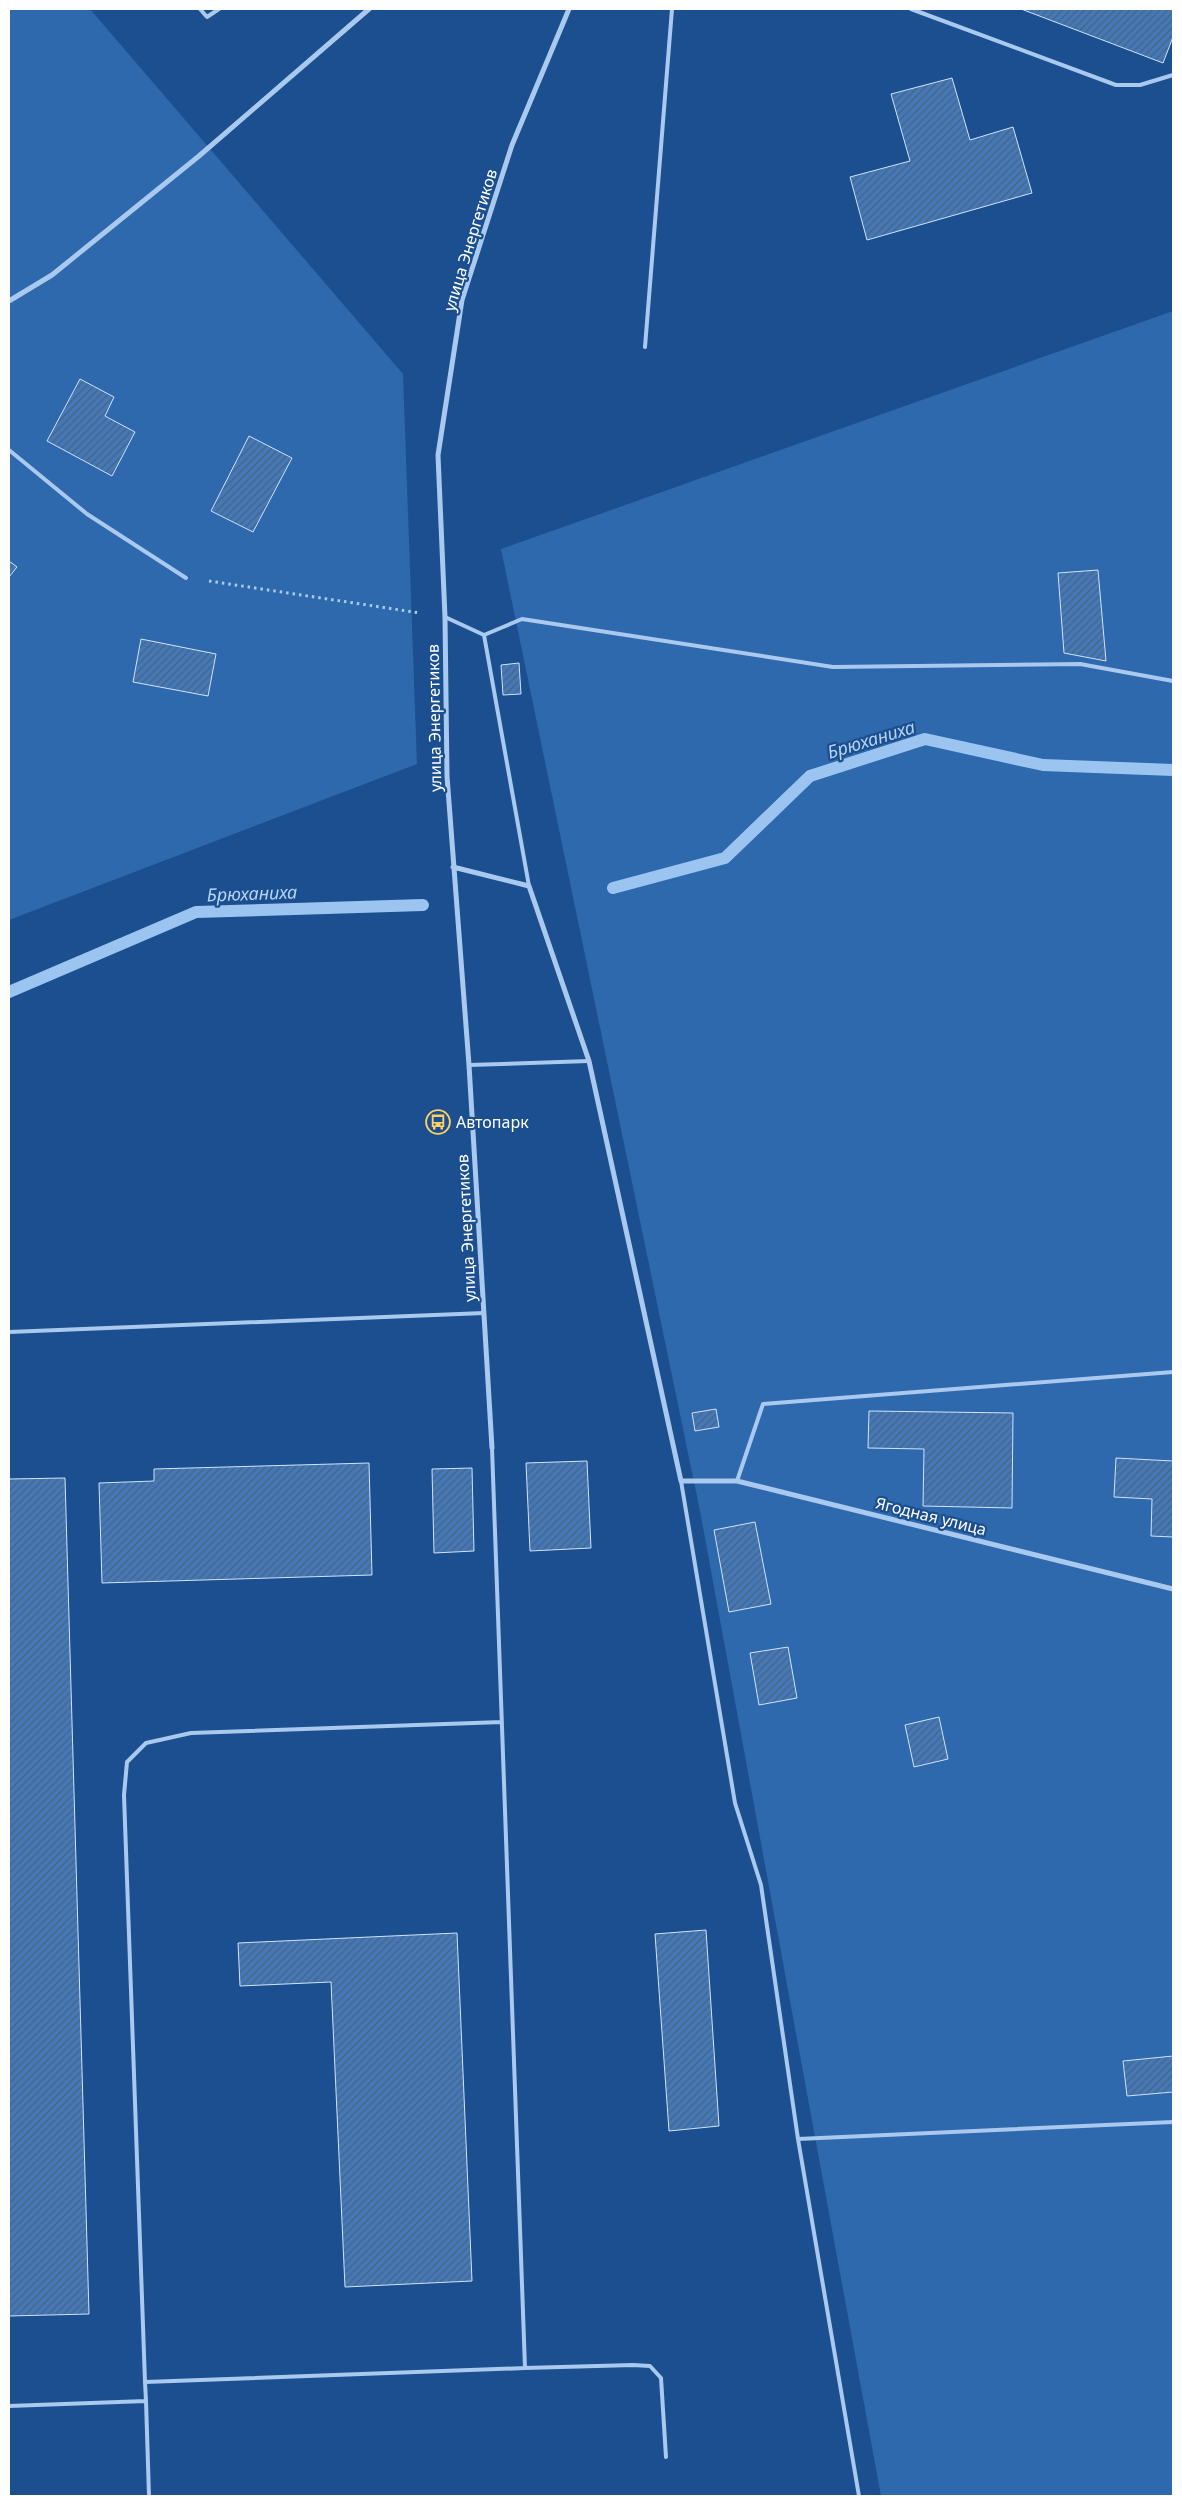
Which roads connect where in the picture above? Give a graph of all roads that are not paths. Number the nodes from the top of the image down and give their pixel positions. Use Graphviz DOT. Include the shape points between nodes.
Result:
graph roads {
  1 [pos="200,9"];
  2 [pos="219,9"];
  3 [pos="369,9"];
  4 [pos="569,9"];
  5 [pos="672,9"];
  6 [pos="911,9"];
  7 [pos="1173,75"];
  8 [pos="9,301"];
  9 [pos="644,347"];
  10 [pos="9,450"];
  11 [pos="186,578"];
  12 [pos="445,617"];
  13 [pos="484,635"];
  14 [pos="1173,681"];
  15 [pos="453,867"];
  16 [pos="529,886"];
  17 [pos="589,1061"];
  18 [pos="470,1065"];
  19 [pos="484,1313"];
  20 [pos="9,1332"];
  21 [pos="1173,1372"];
  22 [pos="492,1448"];
  23 [pos="681,1481"];
  24 [pos="737,1481"];
  25 [pos="1173,1589"];
  26 [pos="502,1722"];
  27 [pos="1173,2122"];
  28 [pos="798,2139"];
  29 [pos="525,2368"];
  30 [pos="145,2382"];
  31 [pos="146,2401"];
  32 [pos="9,2406"];
  33 [pos="666,2457"];
  34 [pos="150,2496"];
  35 [pos="859,2496"];
  1 -- 2 [label="lane" via="207,18"];
  3 -- 8 [label="street" via="199,156 60,269"];
  4 -- 12 [label="street, улица Энергетиков" via="512,144 462,300 438,456"];
  5 -- 9 [label="lane"];
  6 -- 7 [label="lane" via="1116,85 1140,85"];
  10 -- 11 [label="lane" via="87,514"];
  12 -- 13 [label="lane"];
  12 -- 15 [label="street, улица Энергетиков" via="447,776"];
  13 -- 14 [label="lane" via="522,619 833,667 1080,664"];
  13 -- 16 [label="lane"];
  15 -- 16 [label="street"];
  15 -- 18 [label="street, улица Энергетиков"];
  16 -- 17 [label="street"];
  17 -- 18 [label="lane"];
  17 -- 23 [label="street"];
  18 -- 19 [label="street, улица Энергетиков"];
  19 -- 20 [label="lane"];
  19 -- 22 [label="street, улица Энергетиков"];
  21 -- 24 [label="lane" via="763,1404"];
  22 -- 26 [label="lane"];
  23 -- 24 [label="street, Ягодная улица"];
  23 -- 28 [label="lane" via="735,1803 761,1885"];
  24 -- 25 [label="street, Ягодная улица"];
  26 -- 29 [label="lane"];
  26 -- 30 [label="lane" via="191,1734 146,1743 127,1762 124,1795"];
  27 -- 28 [label="lane"];
  28 -- 35 [label="lane"];
  29 -- 30 [label="lane"];
  29 -- 33 [label="lane" via="650,2366 661,2378"];
  30 -- 31 [label="lane"];
  31 -- 32 [label="lane"];
  31 -- 34 [label="lane"];
}
